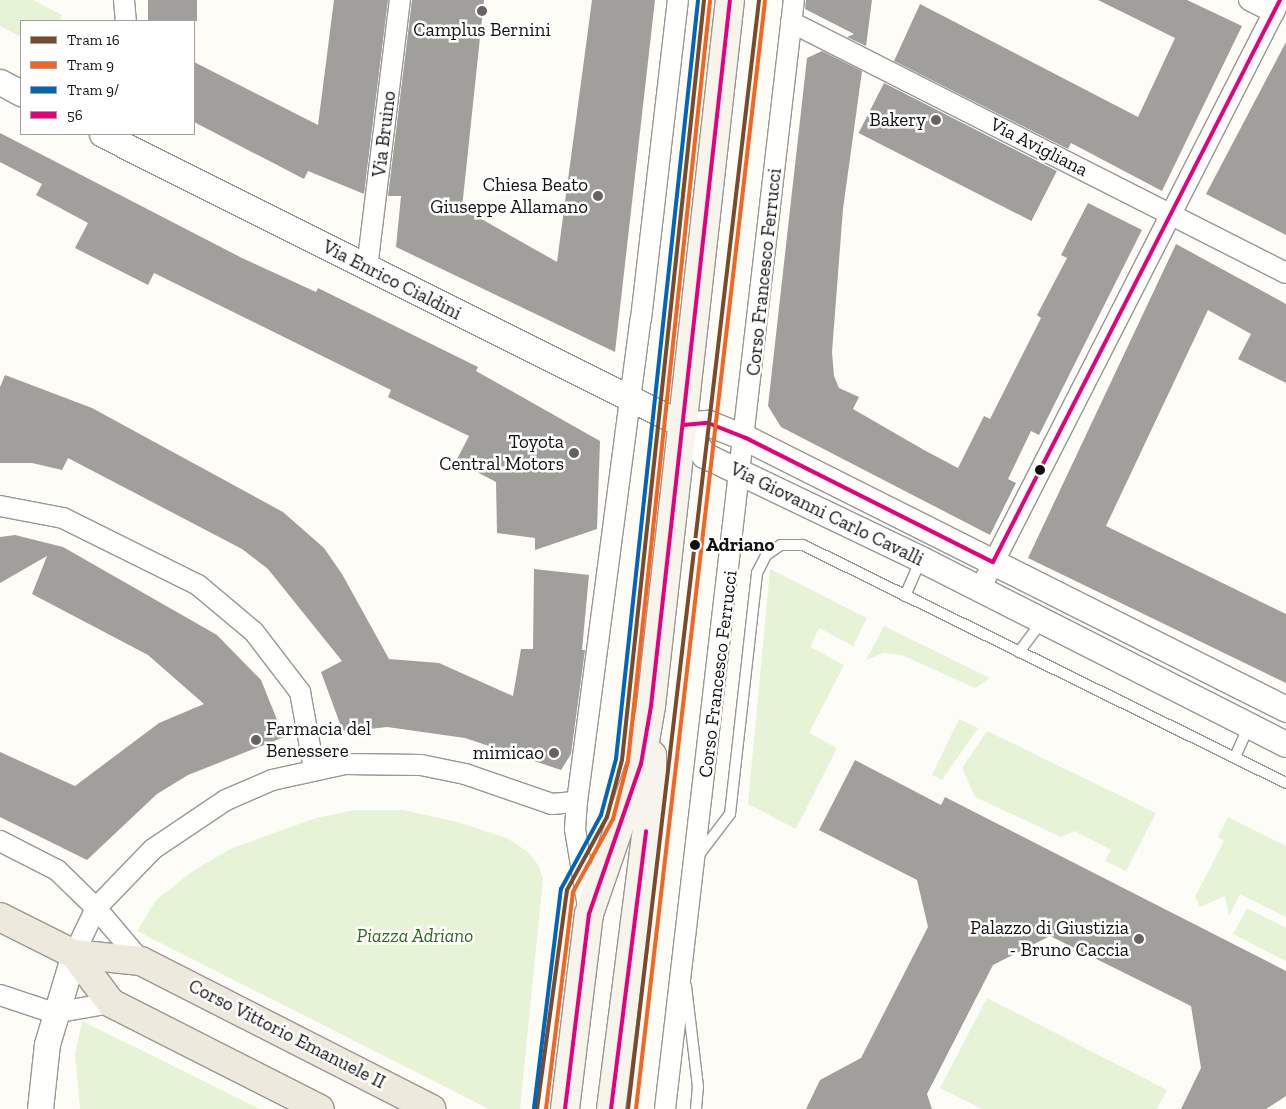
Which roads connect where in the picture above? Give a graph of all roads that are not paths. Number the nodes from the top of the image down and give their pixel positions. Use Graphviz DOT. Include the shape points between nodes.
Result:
graph roads {
  1 [pos="124,0"];
  2 [pos="400,0"];
  3 [pos="678,0"];
  4 [pos="730,0"];
  5 [pos="794,0"];
  6 [pos="1249,0"];
  7 [pos="1277,6"];
  8 [pos="126,20"];
  9 [pos="791,22"];
  10 [pos="0,82"];
  11 [pos="20,92"];
  12 [pos="106,135"];
  13 [pos="135,142"];
  14 [pos="1173,215"];
  15 [pos="367,268"];
  16 [pos="1286,272"];
  17 [pos="630,400"];
  18 [pos="683,425"];
  19 [pos="746,438"];
  20 [pos="741,473"];
  21 [pos="0,506"];
  22 [pos="921,559"];
  23 [pos="993,562"];
  24 [pos="980,589"];
  25 [pos="905,596"];
  26 [pos="1042,621"];
  27 [pos="1020,652"];
  28 [pos="651,706"];
  29 [pos="1286,709"];
  30 [pos="1249,726"];
  31 [pos="1286,744"];
  32 [pos="1235,757"];
  33 [pos="314,768"];
  34 [pos="1286,783"];
  35 [pos="577,802"];
  36 [pos="0,841"];
  37 [pos="696,860"];
  38 [pos="96,908"];
  39 [pos="589,914"];
  40 [pos="0,917"];
  41 [pos="74,954"];
  42 [pos="142,960"];
  43 [pos="683,960"];
  44 [pos="0,995"];
  45 [pos="111,1003"];
  46 [pos="54,1013"];
  47 [pos="40,1109"];
  48 [pos="320,1109"];
  49 [pos="431,1109"];
  50 [pos="565,1109"];
  51 [pos="611,1109"];
  52 [pos="666,1109"];
  53 [pos="696,1109"];
  1 -- 8 [label="street"];
  2 -- 15 [label="street, Via Bruino"];
  3 -- 17 [label="street"];
  4 -- 18 [label="main road"];
  5 -- 9 [label="street, Corso Francesco Ferrucci"];
  6 -- 7 [label="street"];
  7 -- 14 [label="street"];
  9 -- 14 [label="street, Via Avigliana"];
  9 -- 19 [label="street, Corso Francesco Ferrucci"];
  10 -- 11 [label="street"];
  12 -- 13 [label="street, Via Enrico Cialdini"];
  13 -- 15 [label="street, Via Enrico Cialdini"];
  14 -- 16 [label="street, Via Avigliana"];
  14 -- 23 [label="street"];
  15 -- 17 [label="street, Via Enrico Cialdini"];
  17 -- 18 [label="street, Via Enrico Cialdini"];
  17 -- 35 [label="street"];
  18 -- 19 [label="street, Via Giovanni Carlo Cavalli" via="708,423"];
  18 -- 20 [label="street, Via Giovanni Carlo Cavalli" via="704,455"];
  18 -- 28 [label="main road"];
  19 -- 20 [label="street, Corso Francesco Ferrucci"];
  19 -- 23 [label="street, Via Giovanni Carlo Cavalli"];
  20 -- 22 [label="street, Via Giovanni Carlo Cavalli"];
  20 -- 37 [label="street, Corso Francesco Ferrucci"];
  21 -- 33 [label="street" via="63,518 198,585 254,632 300,692"];
  22 -- 24 [label="street, Via Giovanni Carlo Cavalli"];
  22 -- 25 [label="lane"];
  23 -- 24 [label="street"];
  23 -- 29 [label="street, Via Giovanni Carlo Cavalli"];
  24 -- 26 [label="street, Via Giovanni Carlo Cavalli"];
  25 -- 27 [label="lane"];
  25 -- 37 [label="lane" via="802,545 781,545 766,555 757,573 730,814"];
  26 -- 27 [label="lane"];
  26 -- 30 [label="street, Via Giovanni Carlo Cavalli"];
  27 -- 32 [label="lane"];
  28 -- 39 [label="main road" via="640,764"];
  28 -- 51 [label="main road" via="652,789"];
  30 -- 31 [label="street, Via Giovanni Carlo Cavalli"];
  30 -- 32 [label="lane"];
  32 -- 34 [label="lane"];
  33 -- 35 [label="street" via="377,762 421,765 465,774 552,804"];
  33 -- 38 [label="street" via="254,788 190,822 123,876"];
  35 -- 39 [label="street" via="575,829"];
  36 -- 38 [label="street, Corso Vittorio Emanuele II" via="57,870"];
  37 -- 43 [label="street, Corso Francesco Ferrucci"];
  38 -- 41 [label="street"];
  38 -- 42 [label="street, Corso Vittorio Emanuele II"];
  39 -- 50 [label="main road"];
  40 -- 41 [label="main road, Corso Vittorio Emanuele II"];
  41 -- 42 [label="main road, Corso Vittorio Emanuele II"];
  41 -- 45 [label="main road, Corso Vittorio Emanuele II"];
  41 -- 46 [label="street"];
  42 -- 49 [label="main road, Corso Vittorio Emanuele II"];
  43 -- 52 [label="street, Corso Francesco Ferrucci"];
  43 -- 53 [label="lane" via="698,1086"];
  44 -- 46 [label="street"];
  45 -- 46 [label="street"];
  45 -- 48 [label="main road, Corso Vittorio Emanuele II"];
  46 -- 47 [label="street"];
}
